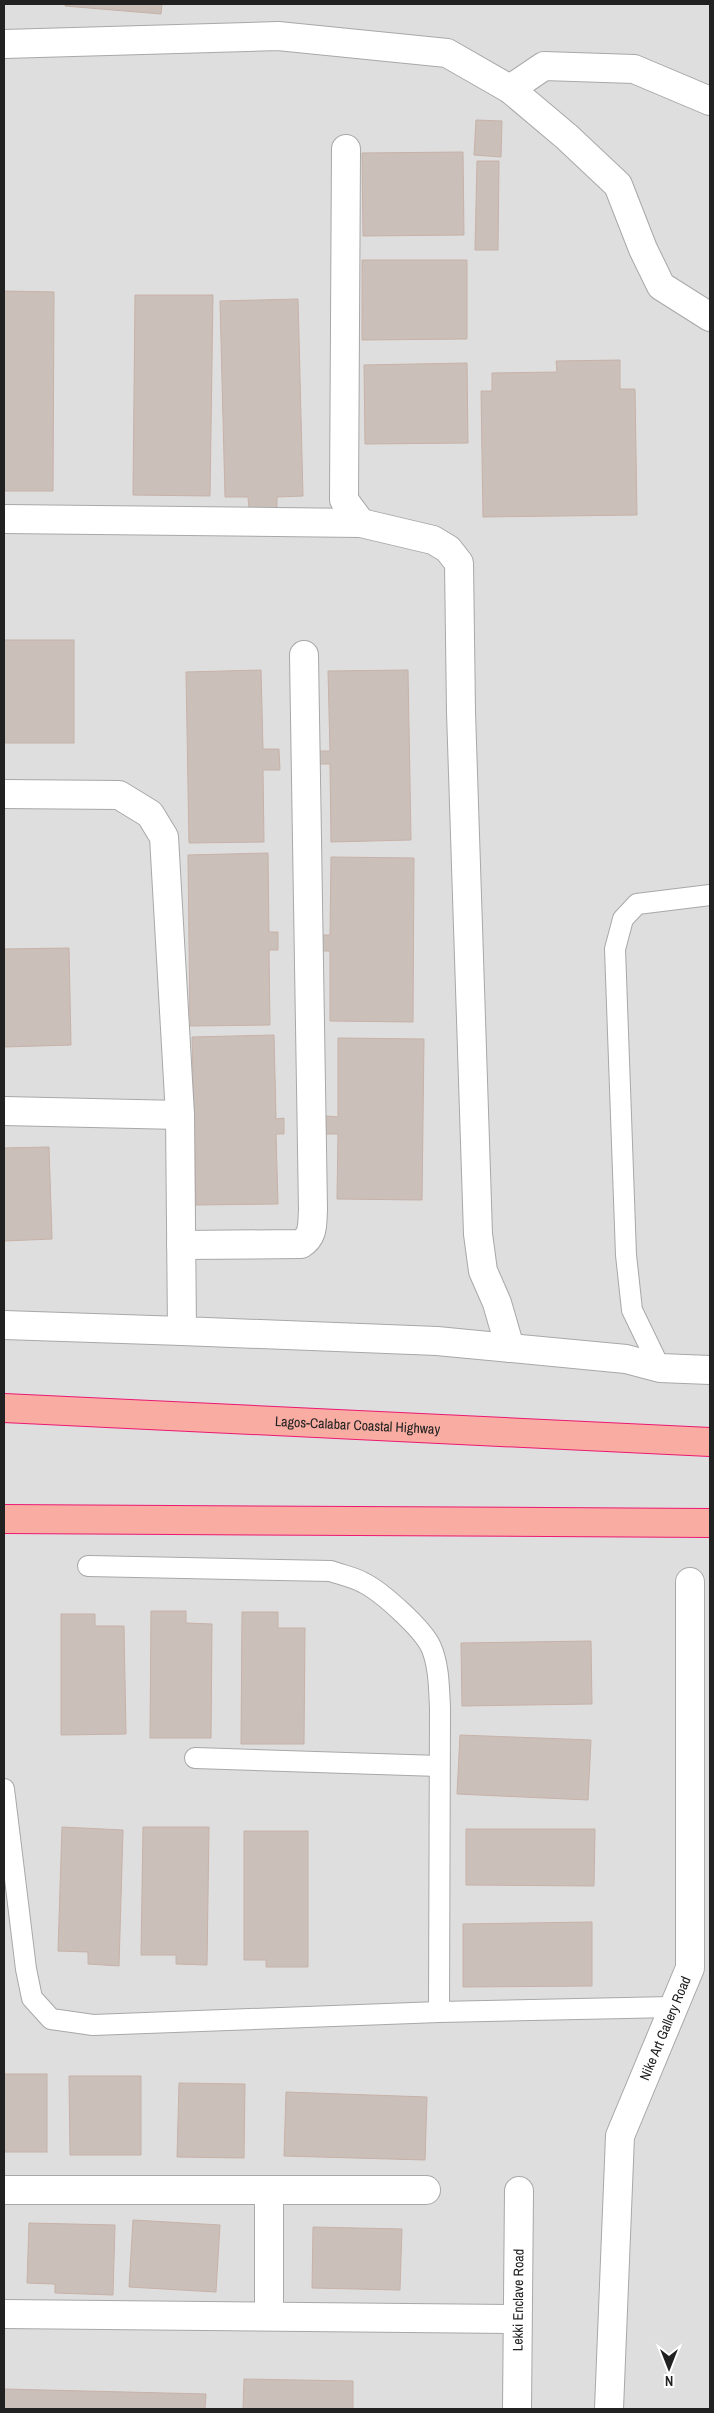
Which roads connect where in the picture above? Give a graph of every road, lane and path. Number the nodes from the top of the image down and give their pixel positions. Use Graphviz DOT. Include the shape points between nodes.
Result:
graph roads {
  1 [pos="4,44"];
  2 [pos="510,88"];
  3 [pos="710,101"];
  4 [pos="346,149"];
  5 [pos="710,317"];
  6 [pos="4,519"];
  7 [pos="361,523"];
  8 [pos="304,655"];
  9 [pos="4,794"];
  10 [pos="710,895"];
  11 [pos="4,1111"];
  12 [pos="180,1115"];
  13 [pos="181,1245"];
  14 [pos="4,1325"];
  15 [pos="182,1332"];
  16 [pos="510,1348"];
  17 [pos="660,1368"];
  18 [pos="710,1370"];
  19 [pos="4,1408"];
  20 [pos="710,1442"];
  21 [pos="4,1519"];
  22 [pos="710,1524"];
  23 [pos="88,1566"];
  24 [pos="690,1582"];
  25 [pos="195,1758"];
  26 [pos="439,1766"];
  27 [pos="4,1789"];
  28 [pos="672,2007"];
  29 [pos="439,2012"];
  30 [pos="4,2190"];
  31 [pos="268,2190"];
  32 [pos="426,2190"];
  33 [pos="519,2191"];
  34 [pos="4,2314"];
  35 [pos="268,2316"];
  36 [pos="517,2319"];
  37 [pos="517,2409"];
  38 [pos="609,2409"];
  1 -- 2 [label="street" via="278,36 446,53"];
  2 -- 3 [label="street" via="544,66 634,69"];
  2 -- 5 [label="street" via="618,185 643,249 662,286"];
  4 -- 7 [label="street" via="344,500"];
  6 -- 7 [label="street"];
  7 -- 16 [label="street" via="433,540 448,549 459,563 461,722 478,1234 483,1271 497,1303"];
  8 -- 13 [label="street" via="312,1231 308,1240 301,1244"];
  9 -- 12 [label="street" via="119,795 150,814 164,837"];
  10 -- 17 [label="lane" via="637,904 623,918 615,949 632,1310"];
  11 -- 12 [label="street"];
  12 -- 13 [label="street"];
  13 -- 15 [label="street"];
  14 -- 15 [label="street"];
  15 -- 16 [label="street" via="437,1341"];
  16 -- 17 [label="street" via="626,1359"];
  17 -- 18 [label="street"];
  19 -- 20 [label="highway, Lagos-Calabar Coastal Highway"];
  21 -- 22 [label="highway"];
  23 -- 26 [label="lane" via="331,1571 363,1582 382,1594 431,1646 440,1708"];
  24 -- 28 [label="street, Nike Art Gallery Road" via="690,1960 687,1976"];
  25 -- 26 [label="lane"];
  26 -- 29 [label="lane"];
  27 -- 29 [label="lane" via="26,1969 32,1998 51,2019 93,2026"];
  28 -- 29 [label="lane"];
  28 -- 38 [label="street, Nike Art Gallery Road" via="620,2136"];
  30 -- 31 [label="street"];
  31 -- 32 [label="street"];
  31 -- 35 [label="street"];
  33 -- 36 [label="street, Lekki Enclave Road"];
  34 -- 35 [label="street"];
  35 -- 36 [label="street"];
  36 -- 37 [label="street, Lekki Enclave Road"];
}
